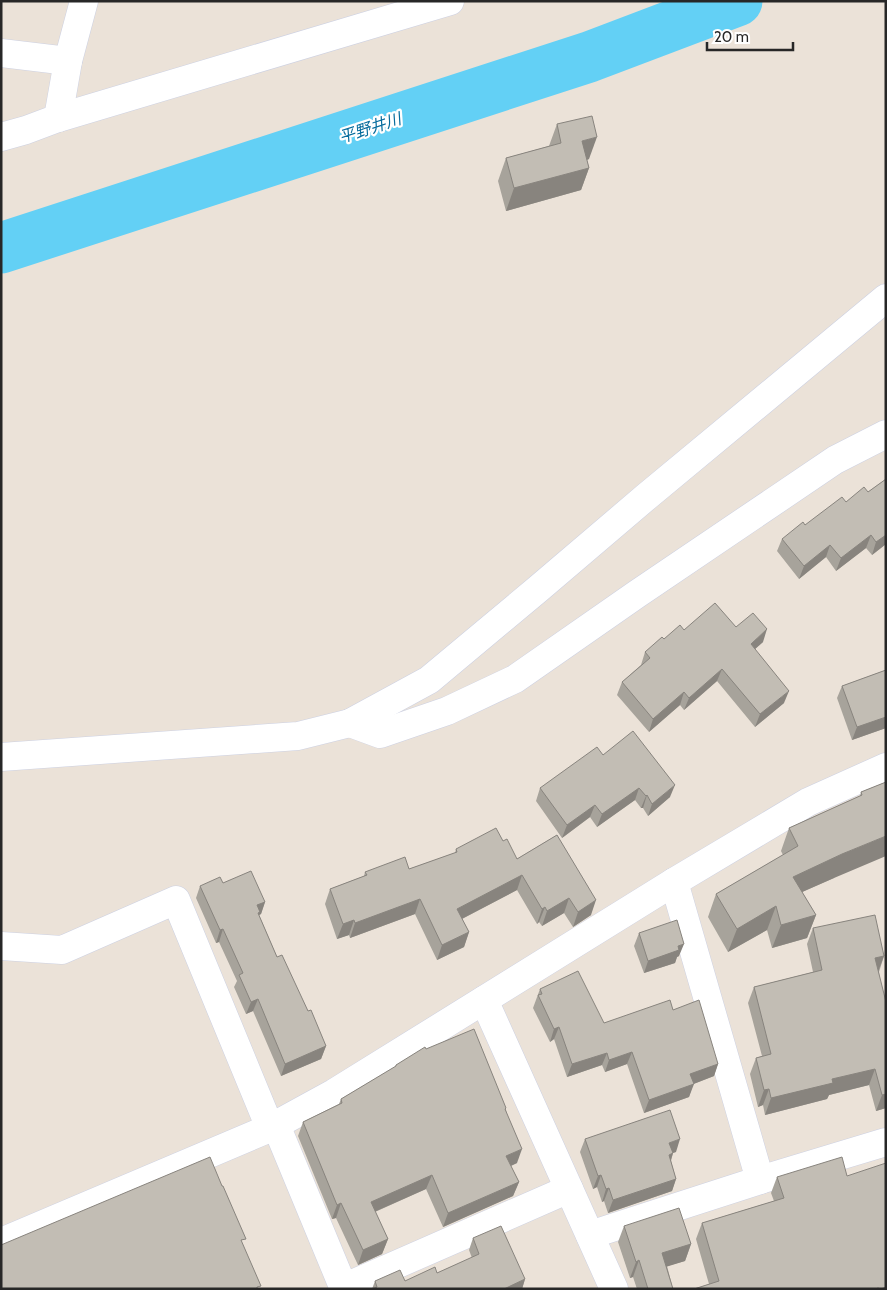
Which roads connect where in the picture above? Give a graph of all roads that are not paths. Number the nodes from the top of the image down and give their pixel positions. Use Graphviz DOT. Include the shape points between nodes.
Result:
graph roads {
  1 [pos="84,1"];
  2 [pos="450,1"];
  3 [pos="1,53"];
  4 [pos="68,61"];
  5 [pos="58,118"];
  6 [pos="1,137"];
  7 [pos="886,298"];
  8 [pos="886,434"];
  9 [pos="350,723"];
  10 [pos="1,757"];
  11 [pos="886,767"];
  12 [pos="674,882"];
  13 [pos="1,946"];
  14 [pos="484,1000"];
  15 [pos="273,1126"];
  16 [pos="886,1142"];
  17 [pos="760,1180"];
  18 [pos="569,1189"];
  19 [pos="590,1235"];
  20 [pos="1,1242"];
  21 [pos="344,1288"];
  22 [pos="614,1289"];
  1 -- 4 [label="street"];
  2 -- 5 [label="street"];
  3 -- 4 [label="street"];
  4 -- 5 [label="street"];
  5 -- 6 [label="street"];
  7 -- 9 [label="street" via="429,680"];
  8 -- 9 [label="street" via="835,460 515,679 447,711 380,734"];
  9 -- 10 [label="street" via="298,736"];
  11 -- 12 [label="street" via="808,802"];
  12 -- 14 [label="street"];
  12 -- 17 [label="street"];
  13 -- 15 [label="street" via="62,950 176,900"];
  14 -- 15 [label="street" via="334,1093"];
  14 -- 18 [label="street"];
  15 -- 20 [label="street"];
  15 -- 21 [label="street"];
  16 -- 17 [label="street"];
  17 -- 19 [label="street"];
  18 -- 19 [label="street"];
  18 -- 21 [label="street"];
  19 -- 22 [label="street"];
}
